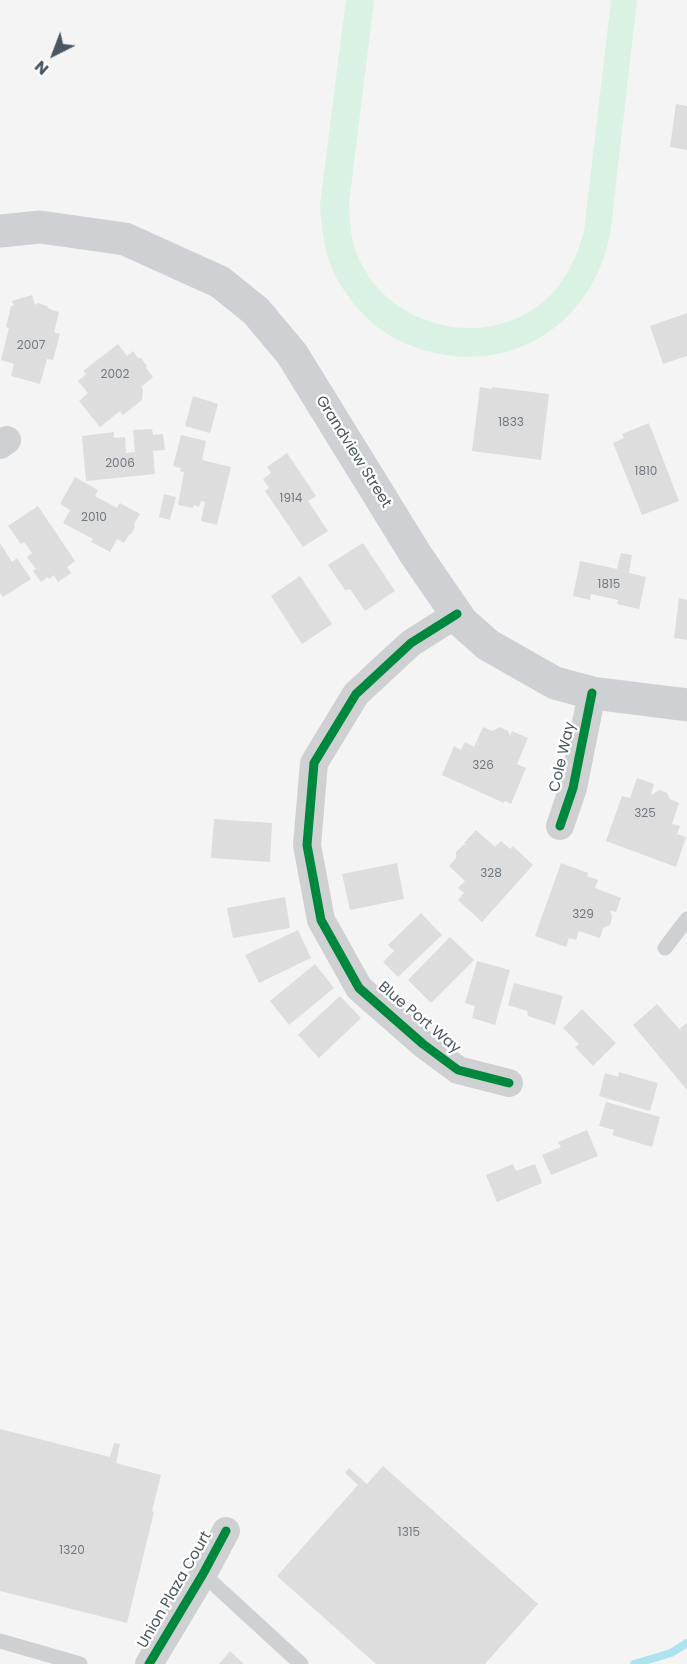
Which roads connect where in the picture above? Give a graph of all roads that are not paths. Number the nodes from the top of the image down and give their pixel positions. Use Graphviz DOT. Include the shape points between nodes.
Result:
graph roads {
  1 [pos="0,231"];
  2 [pos="457,614"];
  3 [pos="592,693"];
  4 [pos="687,705"];
  5 [pos="560,826"];
  6 [pos="687,919"];
  7 [pos="665,948"];
  8 [pos="509,1083"];
  9 [pos="226,1531"];
  10 [pos="203,1574"];
  11 [pos="0,1641"];
  12 [pos="80,1664"];
  13 [pos="149,1664"];
  14 [pos="301,1664"];
  1 -- 2 [label="main road, Grandview Street" via="40,227 125,239 220,282 256,311 292,354 416,555"];
  2 -- 3 [label="main road, Grandview Street" via="488,645 555,683"];
  2 -- 8 [label="street, Blue Port Way" via="411,643 356,694 314,763 307,845 321,920 359,988 458,1070"];
  3 -- 4 [label="main road, Grandview Street"];
  3 -- 5 [label="street, Cole Way" via="573,788"];
  6 -- 7 [label="lane"];
  9 -- 10 [label="street, Union Plaza Court"];
  10 -- 13 [label="street, Union Plaza Court"];
  10 -- 14 [label="lane"];
  11 -- 12 [label="lane"];
}
